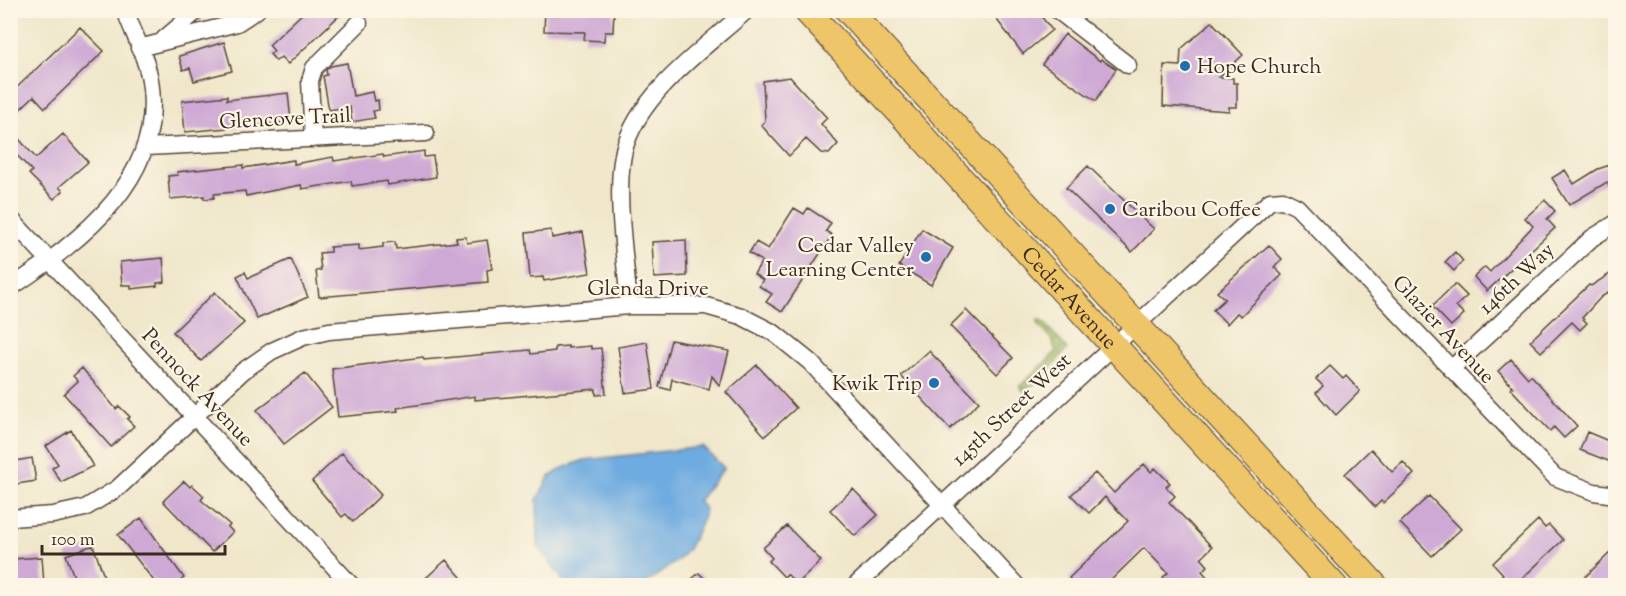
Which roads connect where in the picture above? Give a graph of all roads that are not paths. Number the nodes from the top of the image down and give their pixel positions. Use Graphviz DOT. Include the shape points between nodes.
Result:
graph roads {
  1 [pos="125,10"];
  2 [pos="198,10"];
  3 [pos="257,10"];
  4 [pos="747,10"];
  5 [pos="806,10"];
  6 [pos="848,10"];
  7 [pos="1057,10"];
  8 [pos="359,24"];
  9 [pos="161,42"];
  10 [pos="139,48"];
  11 [pos="1128,65"];
  12 [pos="426,133"];
  13 [pos="313,139"];
  14 [pos="146,147"];
  15 [pos="1282,200"];
  16 [pos="10,218"];
  17 [pos="1616,224"];
  18 [pos="50,261"];
  19 [pos="10,288"];
  20 [pos="629,306"];
  21 [pos="1135,325"];
  22 [pos="1112,346"];
  23 [pos="1451,369"];
  24 [pos="195,417"];
  25 [pos="1616,495"];
  26 [pos="942,504"];
  27 [pos="10,518"];
  28 [pos="352,585"];
  29 [pos="855,585"];
  30 [pos="1017,585"];
  31 [pos="1334,585"];
  32 [pos="1375,585"];
  1 -- 10 [label="street"];
  2 -- 9 [label="street"];
  3 -- 9 [label="street" via="237,22"];
  4 -- 20 [label="street" via="658,92 629,136 620,180"];
  5 -- 22 [label="highway, Cedar Avenue"];
  6 -- 21 [label="highway, Cedar Avenue"];
  7 -- 11 [label="street"];
  8 -- 13 [label="street" via="314,68 310,81"];
  9 -- 10 [label="street"];
  10 -- 14 [label="street" via="148,71 153,104"];
  12 -- 13 [label="street, Glencove Trail"];
  13 -- 14 [label="street, Glencove Trail"];
  14 -- 18 [label="street" via="120,195"];
  15 -- 21 [label="street, 145th Street West" via="1270,201 1262,207"];
  15 -- 23 [label="street, Glazier Avenue" via="1297,207"];
  16 -- 18 [label="street, Pennock Avenue"];
  17 -- 23 [label="street, 146th Way" via="1592,238"];
  18 -- 19 [label="street"];
  18 -- 24 [label="street, Pennock Avenue"];
  20 -- 24 [label="street, Glenda Drive" via="312,335 272,351 243,371"];
  20 -- 26 [label="street, Glenda Drive" via="706,306 741,316 774,333 810,362"];
  21 -- 22 [label="street, 145th Street West"];
  21 -- 32 [label="highway, Cedar Avenue"];
  22 -- 26 [label="street, 145th Street West"];
  22 -- 31 [label="highway, Cedar Avenue"];
  23 -- 25 [label="street, Glazier Avenue" via="1555,477 1594,492"];
  24 -- 27 [label="street, Glenda Drive" via="118,488 85,508 53,516"];
  24 -- 28 [label="street, Pennock Avenue"];
  26 -- 29 [label="street, 145th Street West"];
  26 -- 30 [label="street, Glenda Drive"];
}
